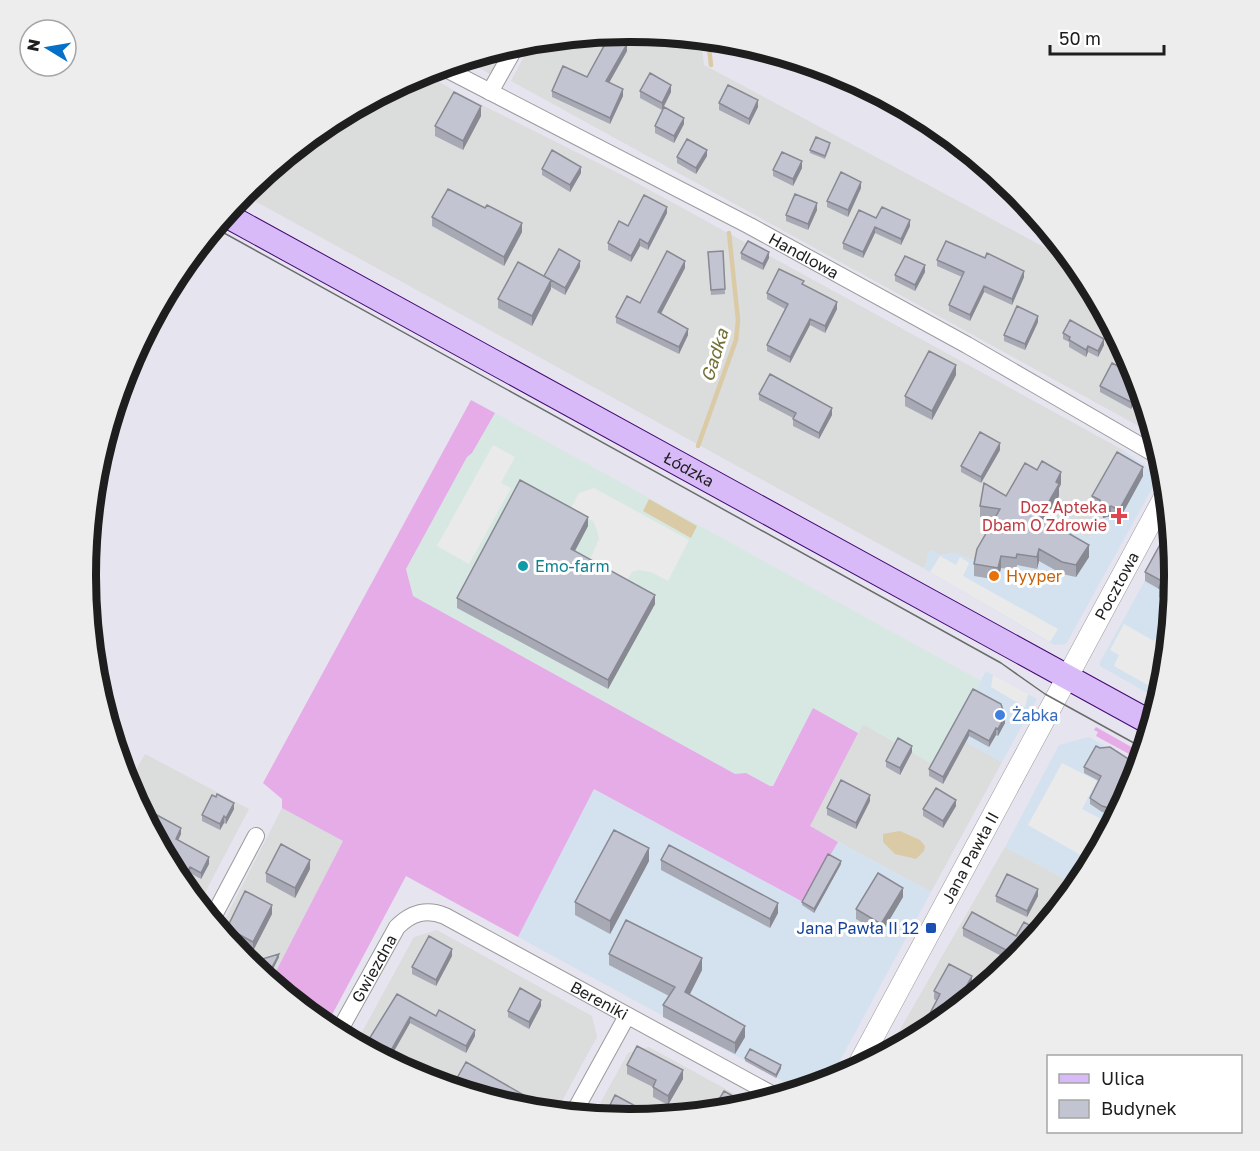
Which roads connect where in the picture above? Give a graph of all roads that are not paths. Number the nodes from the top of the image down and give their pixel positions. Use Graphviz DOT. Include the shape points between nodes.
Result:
graph roads {
  1 [pos="510,56"];
  2 [pos="453,73"];
  3 [pos="490,92"];
  4 [pos="234,219"];
  5 [pos="1148,450"];
  6 [pos="1159,507"];
  7 [pos="1067,677"];
  8 [pos="1144,719"];
  9 [pos="256,836"];
  10 [pos="216,912"];
  11 [pos="420,913"];
  12 [pos="627,1016"];
  13 [pos="343,1025"];
  14 [pos="863,1055"];
  15 [pos="768,1091"];
  16 [pos="577,1106"];
  1 -- 3 [label="street"];
  2 -- 3 [label="street, Handlowa"];
  3 -- 5 [label="street, Handlowa" via="750,226"];
  4 -- 7 [label="main road, Łódzka"];
  6 -- 7 [label="street, Pocztowa"];
  7 -- 8 [label="main road, Łódzka"];
  7 -- 14 [label="street, Jana Pawła II"];
  9 -- 10 [label="street"];
  11 -- 12 [label="street, Bereniki" via="445,916"];
  11 -- 13 [label="street, Gwiezdna" via="397,927"];
  12 -- 15 [label="street, Bereniki"];
  12 -- 16 [label="street"];
}
